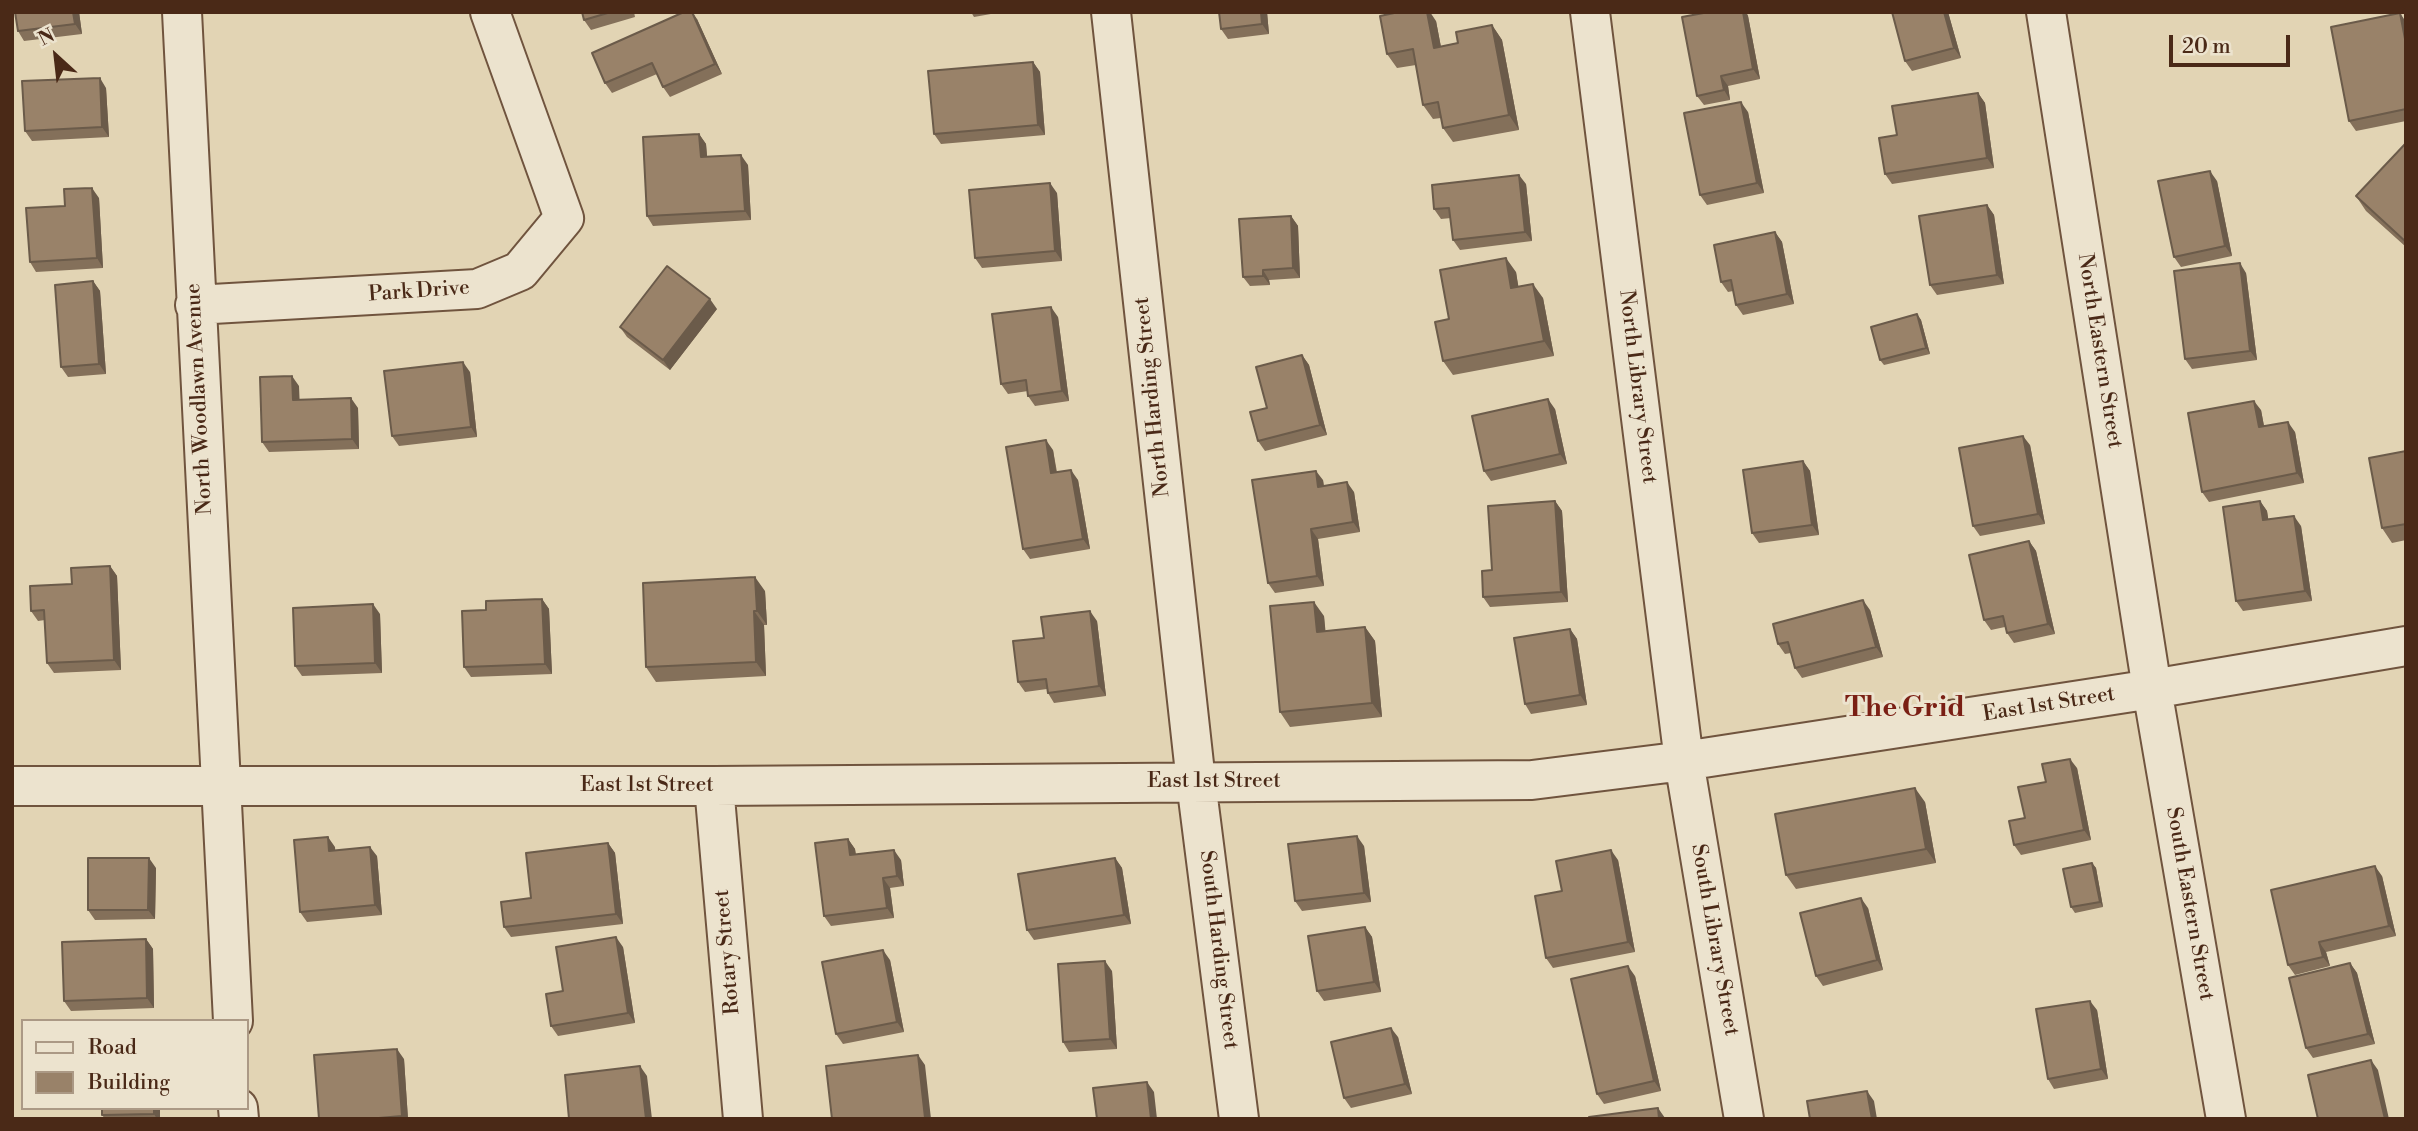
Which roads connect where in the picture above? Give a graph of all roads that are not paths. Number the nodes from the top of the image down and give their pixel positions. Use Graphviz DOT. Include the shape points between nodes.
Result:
graph roads {
  1 [pos="182,12"];
  2 [pos="490,12"];
  3 [pos="1111,12"];
  4 [pos="1590,12"];
  5 [pos="2046,12"];
  6 [pos="195,305"];
  7 [pos="2406,646"];
  8 [pos="2152,690"];
  9 [pos="1684,761"];
  10 [pos="1196,782"];
  11 [pos="219,785"];
  12 [pos="12,786"];
  13 [pos="714,786"];
  14 [pos="233,1019"];
  15 [pos="743,1119"];
  16 [pos="1239,1119"];
  17 [pos="1745,1119"];
  18 [pos="2226,1119"];
  1 -- 6 [label="street, North Woodlawn Avenue"];
  2 -- 6 [label="street, Park Drive" via="564,218 520,271 477,289"];
  3 -- 10 [label="street, North Harding Street"];
  4 -- 9 [label="street, North Library Street"];
  5 -- 8 [label="street, North Eastern Street"];
  6 -- 11 [label="street, North Woodlawn Avenue"];
  7 -- 8 [label="street, East 1st Street"];
  8 -- 9 [label="street, East 1st Street"];
  8 -- 18 [label="street, South Eastern Street"];
  9 -- 10 [label="street, East 1st Street" via="1532,780"];
  9 -- 17 [label="street, South Library Street"];
  10 -- 13 [label="street, East 1st Street"];
  10 -- 16 [label="street, South Harding Street"];
  11 -- 12 [label="street, East 1st Street"];
  11 -- 13 [label="street, East 1st Street"];
  11 -- 14 [label="street, North Woodlawn Avenue"];
  13 -- 15 [label="street, Rotary Street"];
}
